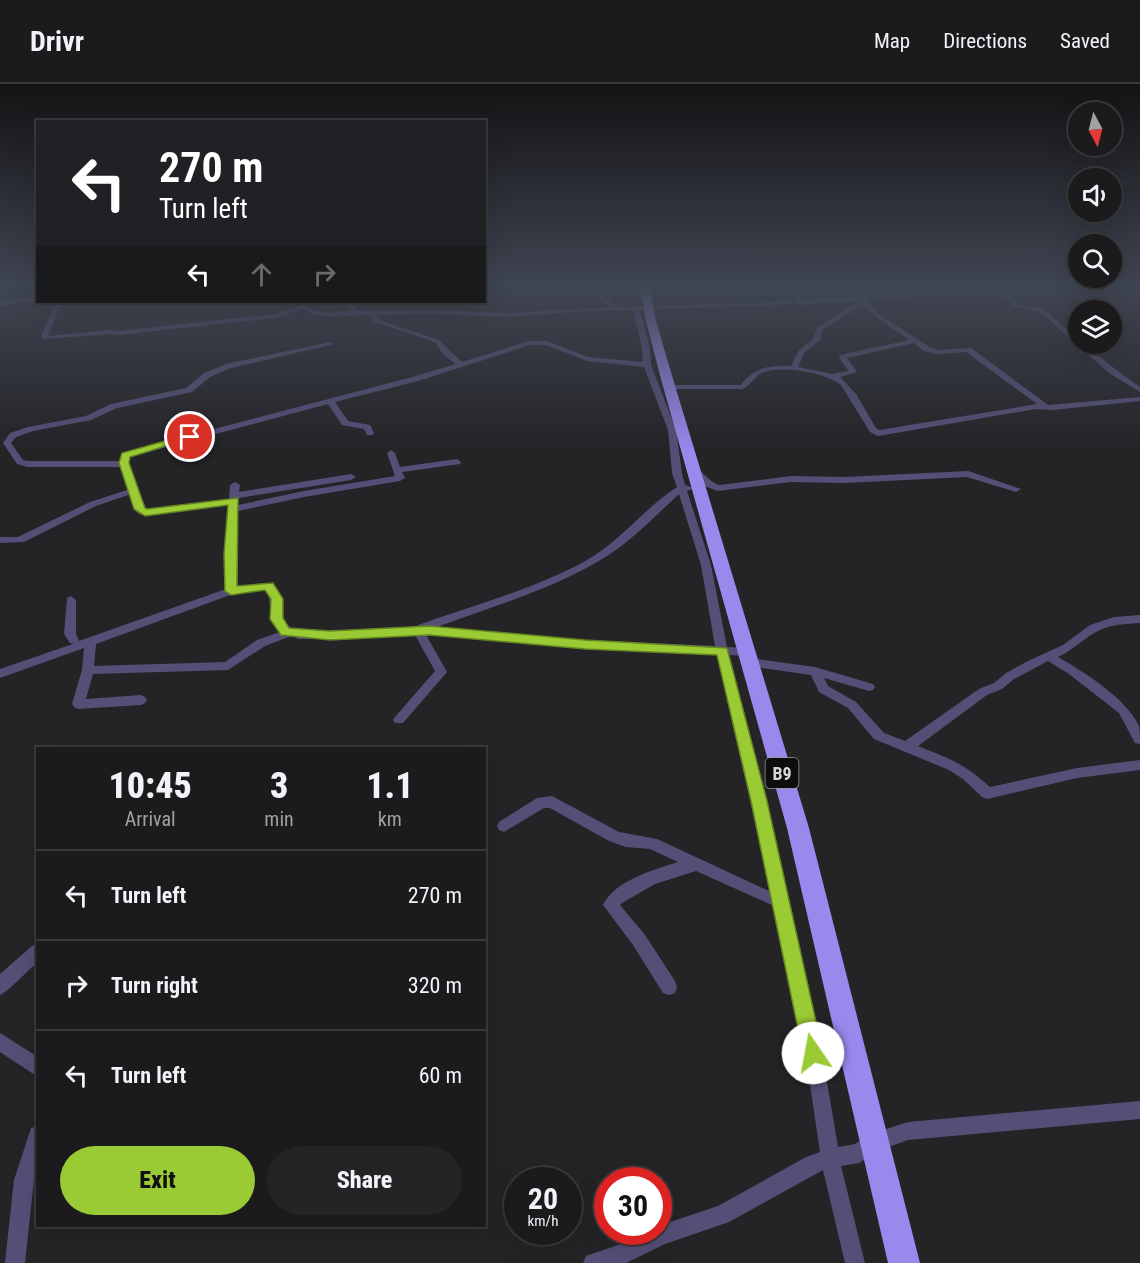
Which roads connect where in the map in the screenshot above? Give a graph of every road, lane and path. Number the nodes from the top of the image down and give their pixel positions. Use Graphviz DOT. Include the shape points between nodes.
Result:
graph roads {
  1 [pos="438,342"];
  2 [pos="536,342"];
  3 [pos="536,342"];
  4 [pos="645,342"];
  5 [pos="654,342"];
  6 [pos="811,342"];
  7 [pos="906,342"];
  8 [pos="918,342"];
  9 [pos="330,344"];
  10 [pos="1092,354"];
  11 [pos="462,364"];
  12 [pos="647,365"];
  13 [pos="794,369"];
  14 [pos="832,376"];
  15 [pos="670,387"];
  16 [pos="1140,390"];
  17 [pos="1140,399"];
  18 [pos="329,400"];
  19 [pos="1038,407"];
  20 [pos="370,434"];
  21 [pos="391,453"];
  22 [pos="457,462"];
  23 [pos="125,464"];
  24 [pos="398,470"];
  25 [pos="351,477"];
  26 [pos="692,482"];
  27 [pos="235,485"];
  28 [pos="1016,489"];
  29 [pos="135,490"];
  30 [pos="234,502"];
  31 [pos="0,540"];
  32 [pos="231,591"];
  33 [pos="71,600"];
  34 [pos="1140,619"];
  35 [pos="418,631"];
  36 [pos="289,633"];
  37 [pos="88,642"];
  38 [pos="75,643"];
  39 [pos="722,651"];
  40 [pos="747,657"];
  41 [pos="1050,657"];
  42 [pos="88,670"];
  43 [pos="815,671"];
  44 [pos="0,674"];
  45 [pos="869,687"];
  46 [pos="141,700"];
  47 [pos="399,720"];
  48 [pos="1140,739"];
  49 [pos="907,747"];
  50 [pos="1140,765"];
  51 [pos="504,826"];
  52 [pos="698,864"];
  53 [pos="780,900"];
  54 [pos="36,953"];
  55 [pos="0,987"];
  56 [pos="669,987"];
  57 [pos="0,1042"];
  58 [pos="36,1067"];
  59 [pos="1140,1110"];
  60 [pos="36,1141"];
  61 [pos="875,1142"];
  62 [pos="830,1158"];
  63 [pos="15,1263"];
  64 [pos="593,1263"];
  65 [pos="855,1263"];
  66 [pos="904,1263"];
  1 -- 11 [label="street"];
  2 -- 12 [label="street" via="583,358"];
  3 -- 11 [label="street"];
  4 -- 12 [label="street"];
  5 -- 15 [label="highway, B9"];
  6 -- 13 [label="street"];
  7 -- 14 [label="street" via="843,357 853,372"];
  8 -- 19 [label="street" via="932,352 972,352 1044,405"];
  9 -- 23 [label="street" via="229,366 207,375 189,390 123,403 88,418 31,429 14,435 7,443 20,462 27,464"];
  10 -- 16 [label="street"];
  11 -- 18 [label="street"];
  12 -- 26 [label="street" via="672,430 677,473"];
  13 -- 14 [label="street"];
  13 -- 15 [label="street" via="761,370 743,387"];
  14 -- 19 [label="street" via="850,391 878,434"];
  15 -- 26 [label="highway, B9"];
  17 -- 19 [label="street"];
  18 -- 20 [label="street" via="345,423 367,427"];
  18 -- 23 [label="street" via="131,453 124,457"];
  21 -- 24 [label="street"];
  22 -- 24 [label="street"];
  23 -- 29 [label="street"];
  24 -- 30 [label="street" via="400,478"];
  25 -- 30 [label="street"];
  26 -- 28 [label="street" via="718,488 791,479 968,474"];
  26 -- 35 [label="street" via="594,560 547,583"];
  26 -- 39 [label="street"];
  26 -- 40 [label="highway, B9"];
  27 -- 30 [label="street"];
  29 -- 30 [label="street" via="141,512"];
  29 -- 31 [label="street" via="93,504 20,540"];
  30 -- 32 [label="street"];
  32 -- 36 [label="street" via="269,585 277,599 276,619 281,629"];
  32 -- 37 [label="street"];
  33 -- 38 [label="street" via="70,634"];
  34 -- 41 [label="street" via="1105,623"];
  35 -- 36 [label="street"];
  35 -- 39 [label="street"];
  35 -- 47 [label="street" via="441,672"];
  36 -- 42 [label="street" via="261,643 228,666"];
  37 -- 38 [label="street"];
  37 -- 42 [label="street"];
  38 -- 44 [label="street"];
  39 -- 40 [label="street"];
  39 -- 53 [label="street"];
  40 -- 43 [label="street"];
  40 -- 61 [label="highway, B9" via="798,828"];
  41 -- 48 [label="street" via="1123,710"];
  41 -- 49 [label="street" via="983,692"];
  42 -- 46 [label="street" via="78,704"];
  43 -- 45 [label="street"];
  43 -- 49 [label="street" via="823,689 852,705 887,740"];
  49 -- 50 [label="street" via="954,766 987,793 1077,773"];
  51 -- 52 [label="street" via="547,800 614,837 652,843"];
  52 -- 53 [label="street"];
  52 -- 56 [label="street" via="665,872 624,892 611,905"];
  53 -- 62 [label="street" via="817,1071"];
  54 -- 55 [label="street"];
  57 -- 58 [label="street"];
  59 -- 61 [label="street" via="913,1130"];
  60 -- 63 [label="street" via="21,1197"];
  61 -- 62 [label="street" via="859,1153"];
  61 -- 66 [label="highway, B9"];
  62 -- 64 [label="street" via="722,1215"];
  62 -- 65 [label="street"];
}
